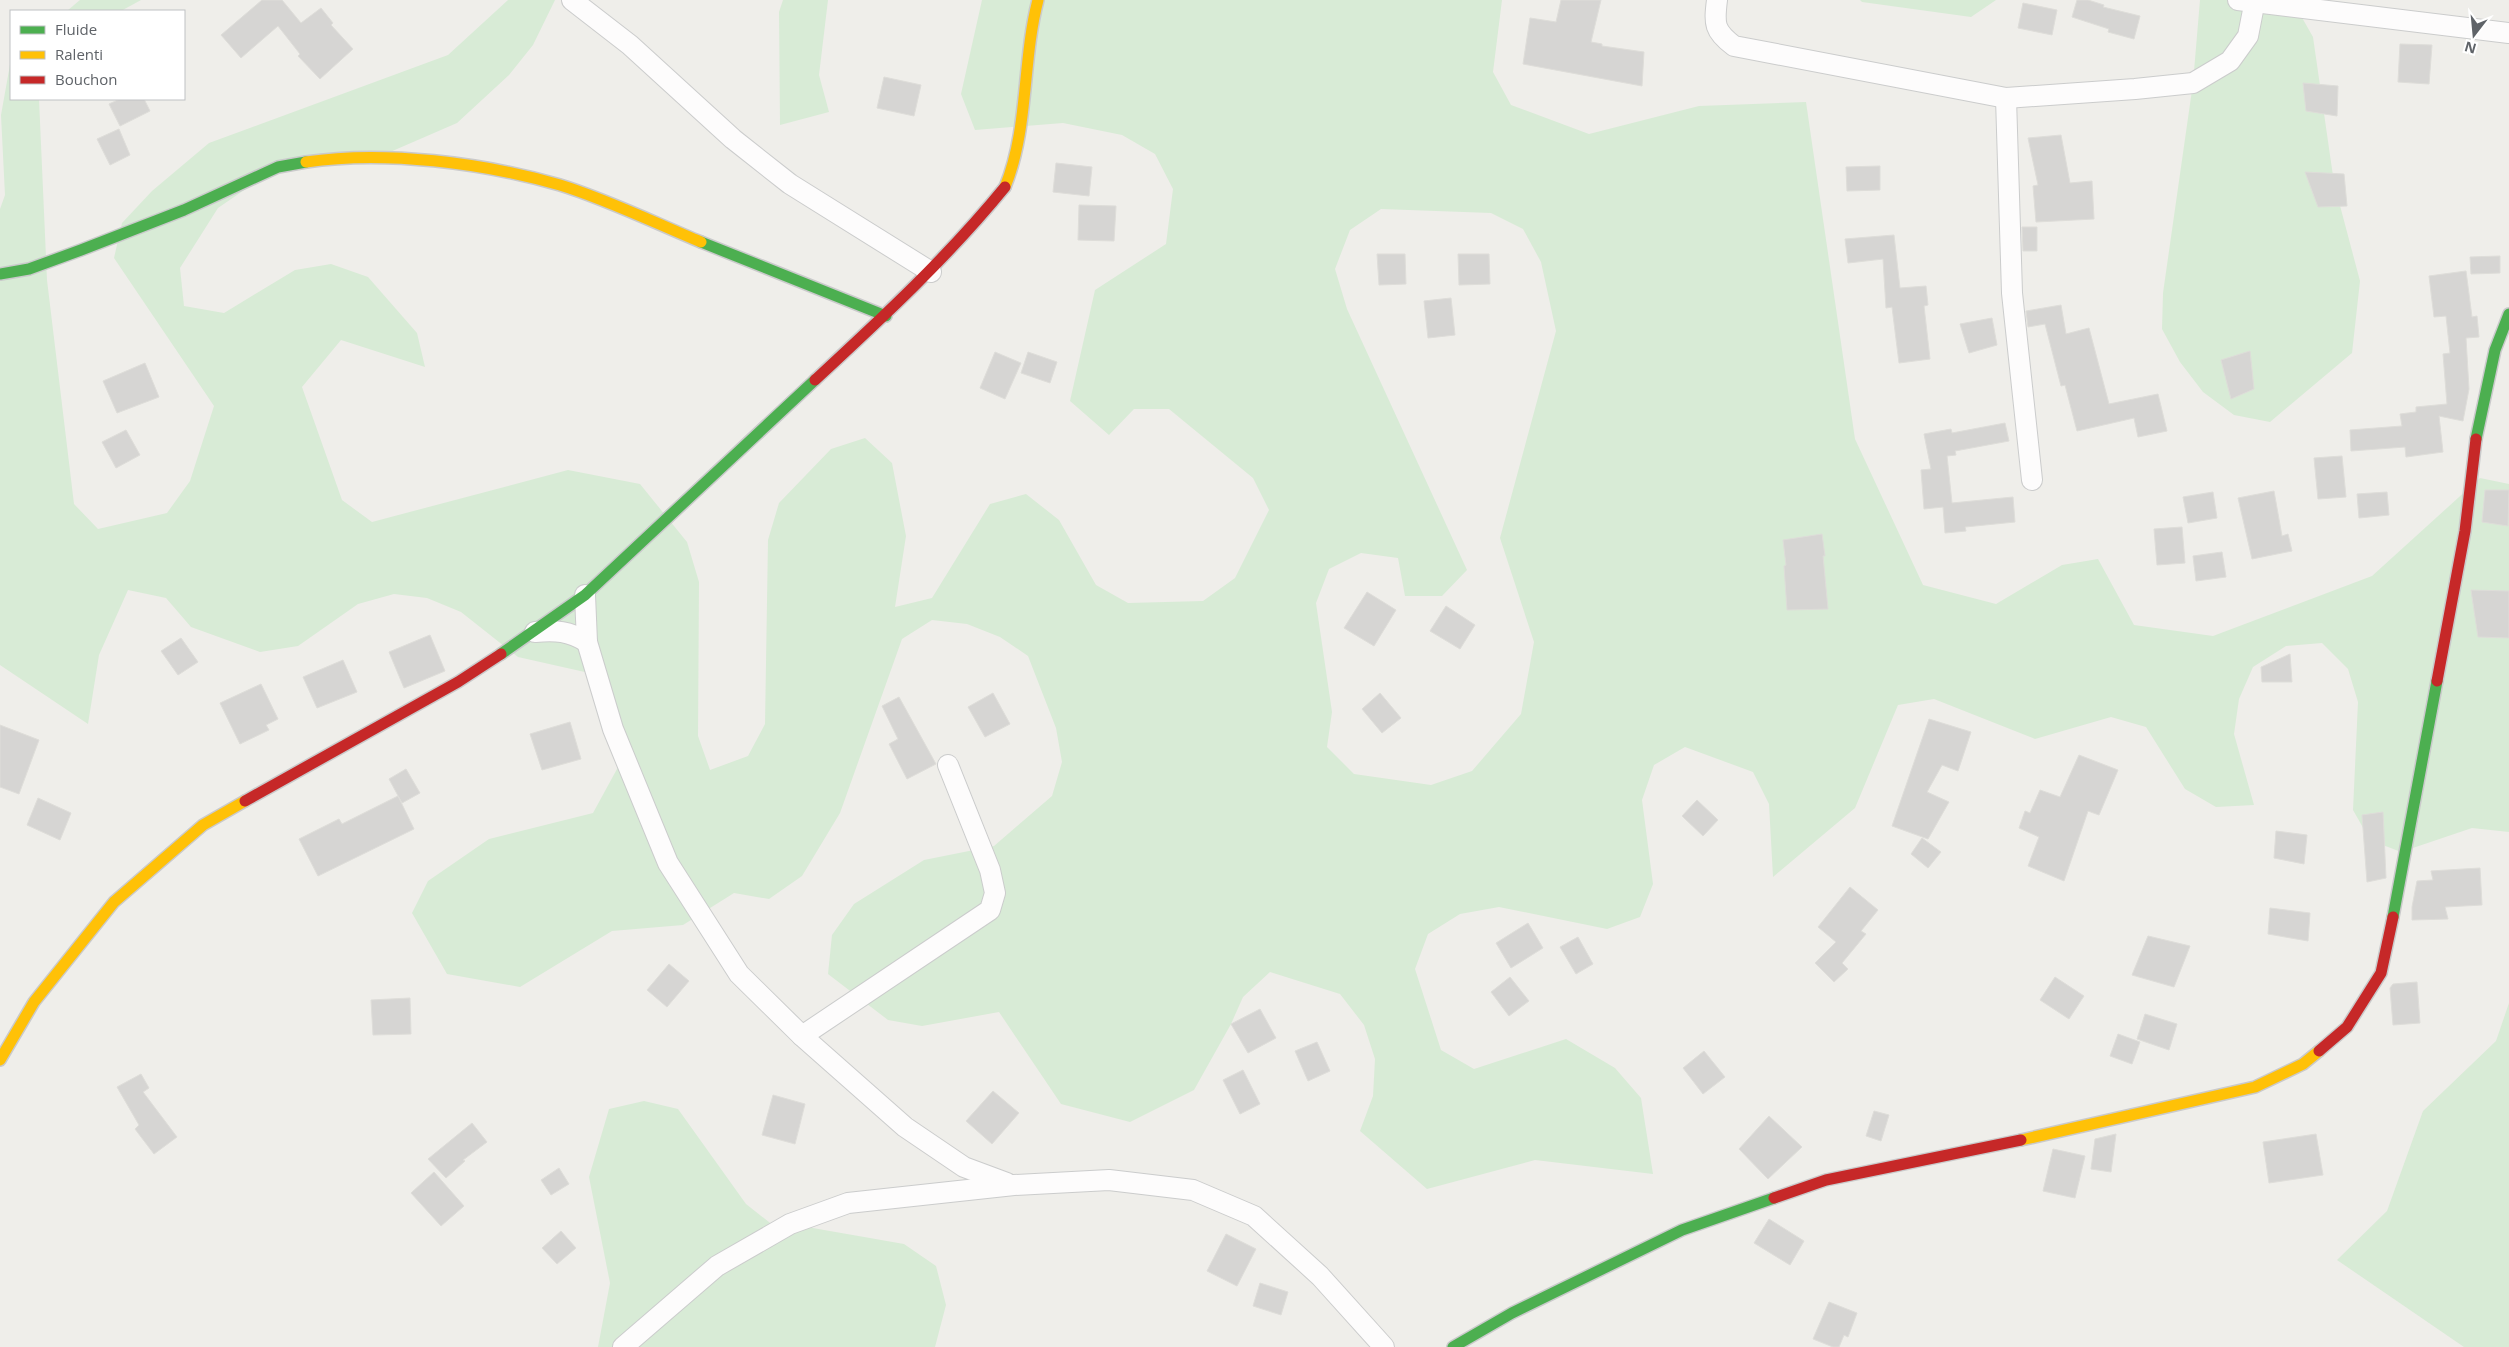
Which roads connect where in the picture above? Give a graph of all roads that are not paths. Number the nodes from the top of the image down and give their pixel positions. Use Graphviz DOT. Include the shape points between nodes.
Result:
graph roads {
  1 [pos="572,0"];
  2 [pos="1038,0"];
  3 [pos="1717,0"];
  4 [pos="2249,1"];
  5 [pos="2509,33"];
  6 [pos="2006,98"];
  7 [pos="931,272"];
  8 [pos="0,274"];
  9 [pos="2509,314"];
  10 [pos="886,316"];
  11 [pos="2032,480"];
  12 [pos="585,595"];
  13 [pos="535,632"];
  14 [pos="587,642"];
  15 [pos="948,765"];
  16 [pos="802,1036"];
  17 [pos="0,1060"];
  18 [pos="1014,1185"];
  19 [pos="623,1347"];
  20 [pos="1384,1347"];
  21 [pos="1453,1347"];
  1 -- 7 [label="street" via="630,45 733,139 790,184"];
  2 -- 7 [label="street" via="1030,26 1019,136 1006,186"];
  3 -- 6 [label="street" via="1714,20 1720,35 1734,46"];
  4 -- 5 [label="street"];
  4 -- 6 [label="street" via="2248,36 2230,62 2193,84"];
  6 -- 11 [label="street" via="2012,293"];
  7 -- 10 [label="street"];
  8 -- 10 [label="street" via="30,268 81,250 184,210 278,167 333,158 399,159 496,168 562,186"];
  9 -- 21 [label="street" via="2495,350 2482,403 2465,531 2399,892 2381,973 2347,1027 2303,1064 2255,1087 1826,1180 1682,1230 1512,1313"];
  10 -- 12 [label="street"];
  12 -- 13 [label="street"];
  12 -- 14 [label="street"];
  13 -- 14 [label="street" via="570,632"];
  13 -- 17 [label="street" via="458,682 202,824 114,902 34,1002"];
  14 -- 16 [label="street" via="613,729 668,863 739,974"];
  15 -- 16 [label="street" via="990,870 995,893 990,910"];
  16 -- 18 [label="street" via="905,1127 964,1167"];
  18 -- 19 [label="street" via="848,1203 790,1224 717,1266"];
  18 -- 20 [label="street" via="1109,1180 1193,1190 1254,1216 1320,1276"];
}
